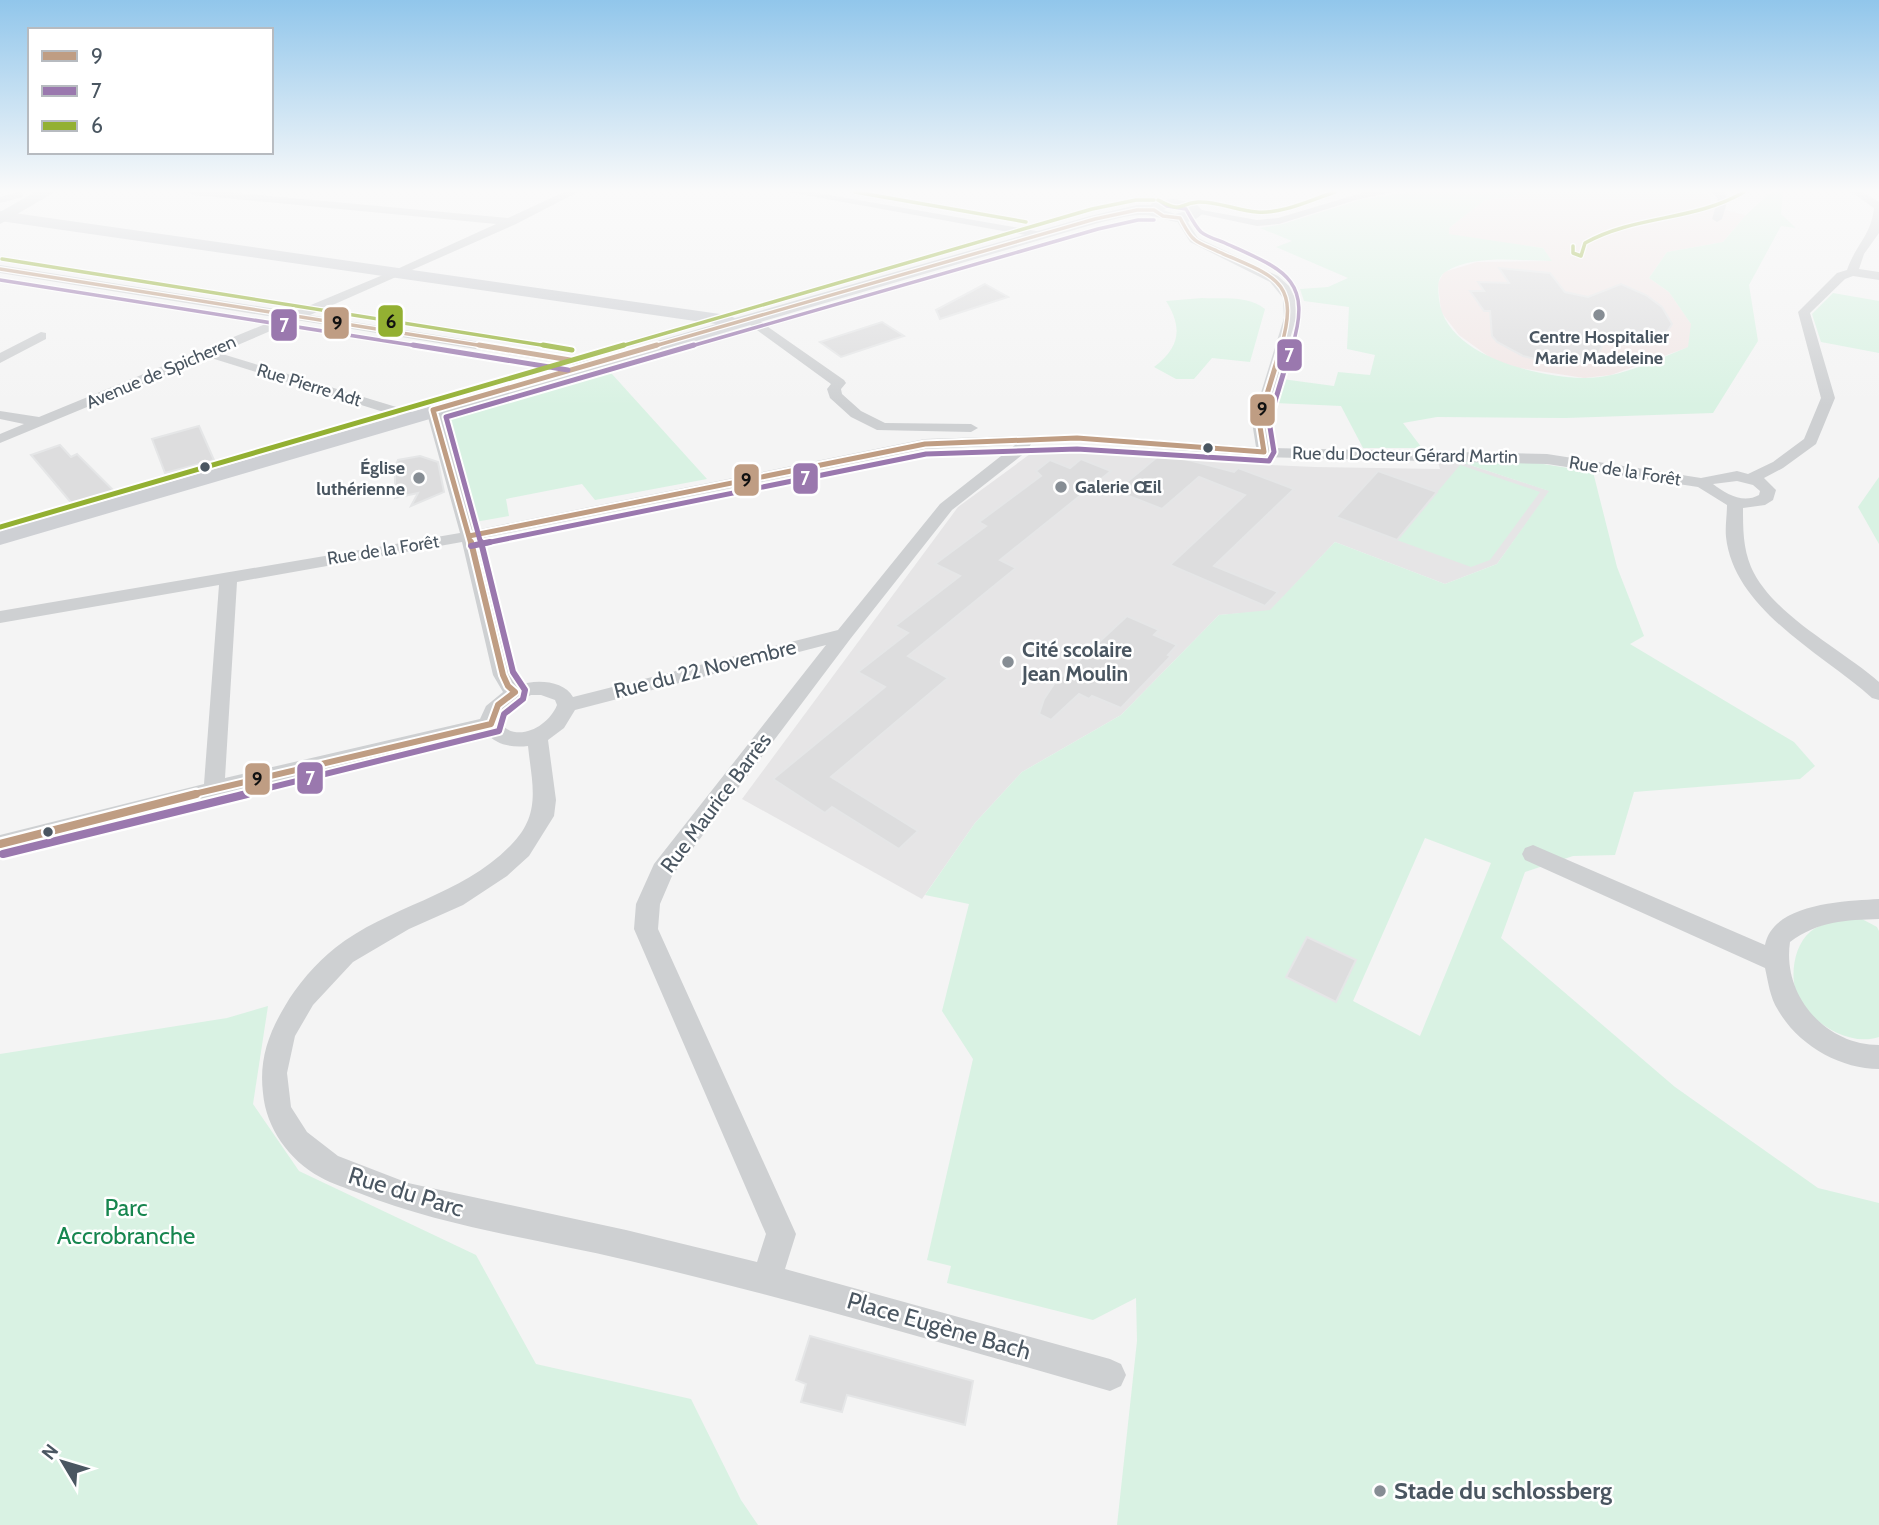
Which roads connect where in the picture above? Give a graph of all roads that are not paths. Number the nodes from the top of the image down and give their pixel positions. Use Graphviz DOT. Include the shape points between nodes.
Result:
graph roads {
  1 [pos="337,263"];
  2 [pos="422,263"];
  3 [pos="944,263"];
  4 [pos="1242,263"];
  5 [pos="1855,263"];
  6 [pos="0,269"];
  7 [pos="1852,272"];
  8 [pos="400,273"];
  9 [pos="1879,276"];
  10 [pos="297,316"];
  11 [pos="742,321"];
  12 [pos="41,335"];
  13 [pos="208,353"];
  14 [pos="0,359"];
  15 [pos="593,363"];
  16 [pos="433,410"];
  17 [pos="0,415"];
  18 [pos="411,416"];
  19 [pos="42,422"];
  20 [pos="0,439"];
  21 [pos="1026,439"];
  22 [pos="1264,452"];
  23 [pos="1547,459"];
  24 [pos="1751,479"];
  25 [pos="1703,482"];
  26 [pos="1735,502"];
  27 [pos="469,536"];
  28 [pos="0,538"];
  29 [pos="228,578"];
  30 [pos="0,617"];
  31 [pos="844,634"];
  32 [pos="515,692"];
  33 [pos="1879,693"];
  34 [pos="567,705"];
  35 [pos="491,724"];
  36 [pos="537,736"];
  37 [pos="214,789"];
  38 [pos="0,844"];
  39 [pos="1534,854"];
  40 [pos="1879,909"];
  41 [pos="1775,961"];
  42 [pos="1879,1058"];
  43 [pos="767,1279"];
  44 [pos="1110,1375"];
  1 -- 8 [label="main road"];
  2 -- 8 [label="street, Avenue de Spicheren"];
  3 -- 11 [label="main road"];
  4 -- 22 [label="street" via="1274,279 1289,298 1290,318 1259,422"];
  5 -- 7 [label="street"];
  6 -- 10 [label="street"];
  7 -- 9 [label="street"];
  7 -- 24 [label="street" via="1841,275 1804,312 1828,398 1811,440"];
  8 -- 10 [label="street, Avenue de Spicheren"];
  8 -- 11 [label="main road"];
  10 -- 13 [label="street, Avenue de Spicheren"];
  10 -- 15 [label="street"];
  11 -- 15 [label="main road"];
  11 -- 21 [label="street" via="838,383 835,395 856,414 882,427 1006,429"];
  12 -- 14 [label="street"];
  13 -- 18 [label="street, Rue Pierre Adt"];
  13 -- 19 [label="street, Avenue de Spicheren"];
  15 -- 16 [label="main road"];
  16 -- 18 [label="main road"];
  16 -- 27 [label="street"];
  17 -- 19 [label="street"];
  18 -- 28 [label="main road"];
  19 -- 20 [label="street, Avenue de Spicheren"];
  21 -- 22 [label="street, Rue de la Forêt" via="1106,439"];
  21 -- 27 [label="street, Rue de la Forêt" via="910,446"];
  21 -- 31 [label="street, Rue Maurice Barrès" via="1021,449 946,508"];
  22 -- 23 [label="street, Rue du Docteur Gérard Martin"];
  23 -- 25 [label="street, Rue de la Forêt"];
  24 -- 25 [label="street, Rue de la Forêt" via="1724,477"];
  24 -- 26 [label="street" via="1768,490 1767,497 1752,503"];
  25 -- 26 [label="street, Rue de la Forêt" via="1721,498"];
  26 -- 33 [label="street" via="1732,520 1739,558 1760,597"];
  27 -- 29 [label="street, Rue de la Forêt"];
  27 -- 32 [label="street" via="503,676"];
  29 -- 30 [label="street, Rue de la Forêt"];
  29 -- 37 [label="street"];
  31 -- 34 [label="street, Rue du 22 Novembre"];
  31 -- 43 [label="street, Rue Maurice Barrès" via="662,871 648,904 646,929 781,1234"];
  32 -- 34 [label="street" via="554,690"];
  32 -- 35 [label="street" via="496,706"];
  34 -- 36 [label="street" via="559,723"];
  35 -- 36 [label="street" via="507,738"];
  35 -- 37 [label="street"];
  36 -- 43 [label="street, Rue du Parc" via="545,800 533,834 521,850 476,886 344,955 304,997 282,1033 274,1073 278,1110 297,1142 329,1167 408,1198"];
  37 -- 38 [label="street"];
  39 -- 41 [label="street"];
  40 -- 41 [label="street" via="1819,912 1796,922 1779,937"];
  41 -- 42 [label="street" via="1787,1003 1802,1022 1825,1042 1862,1057"];
  43 -- 44 [label="street, Place Eugène Bach"];
}
